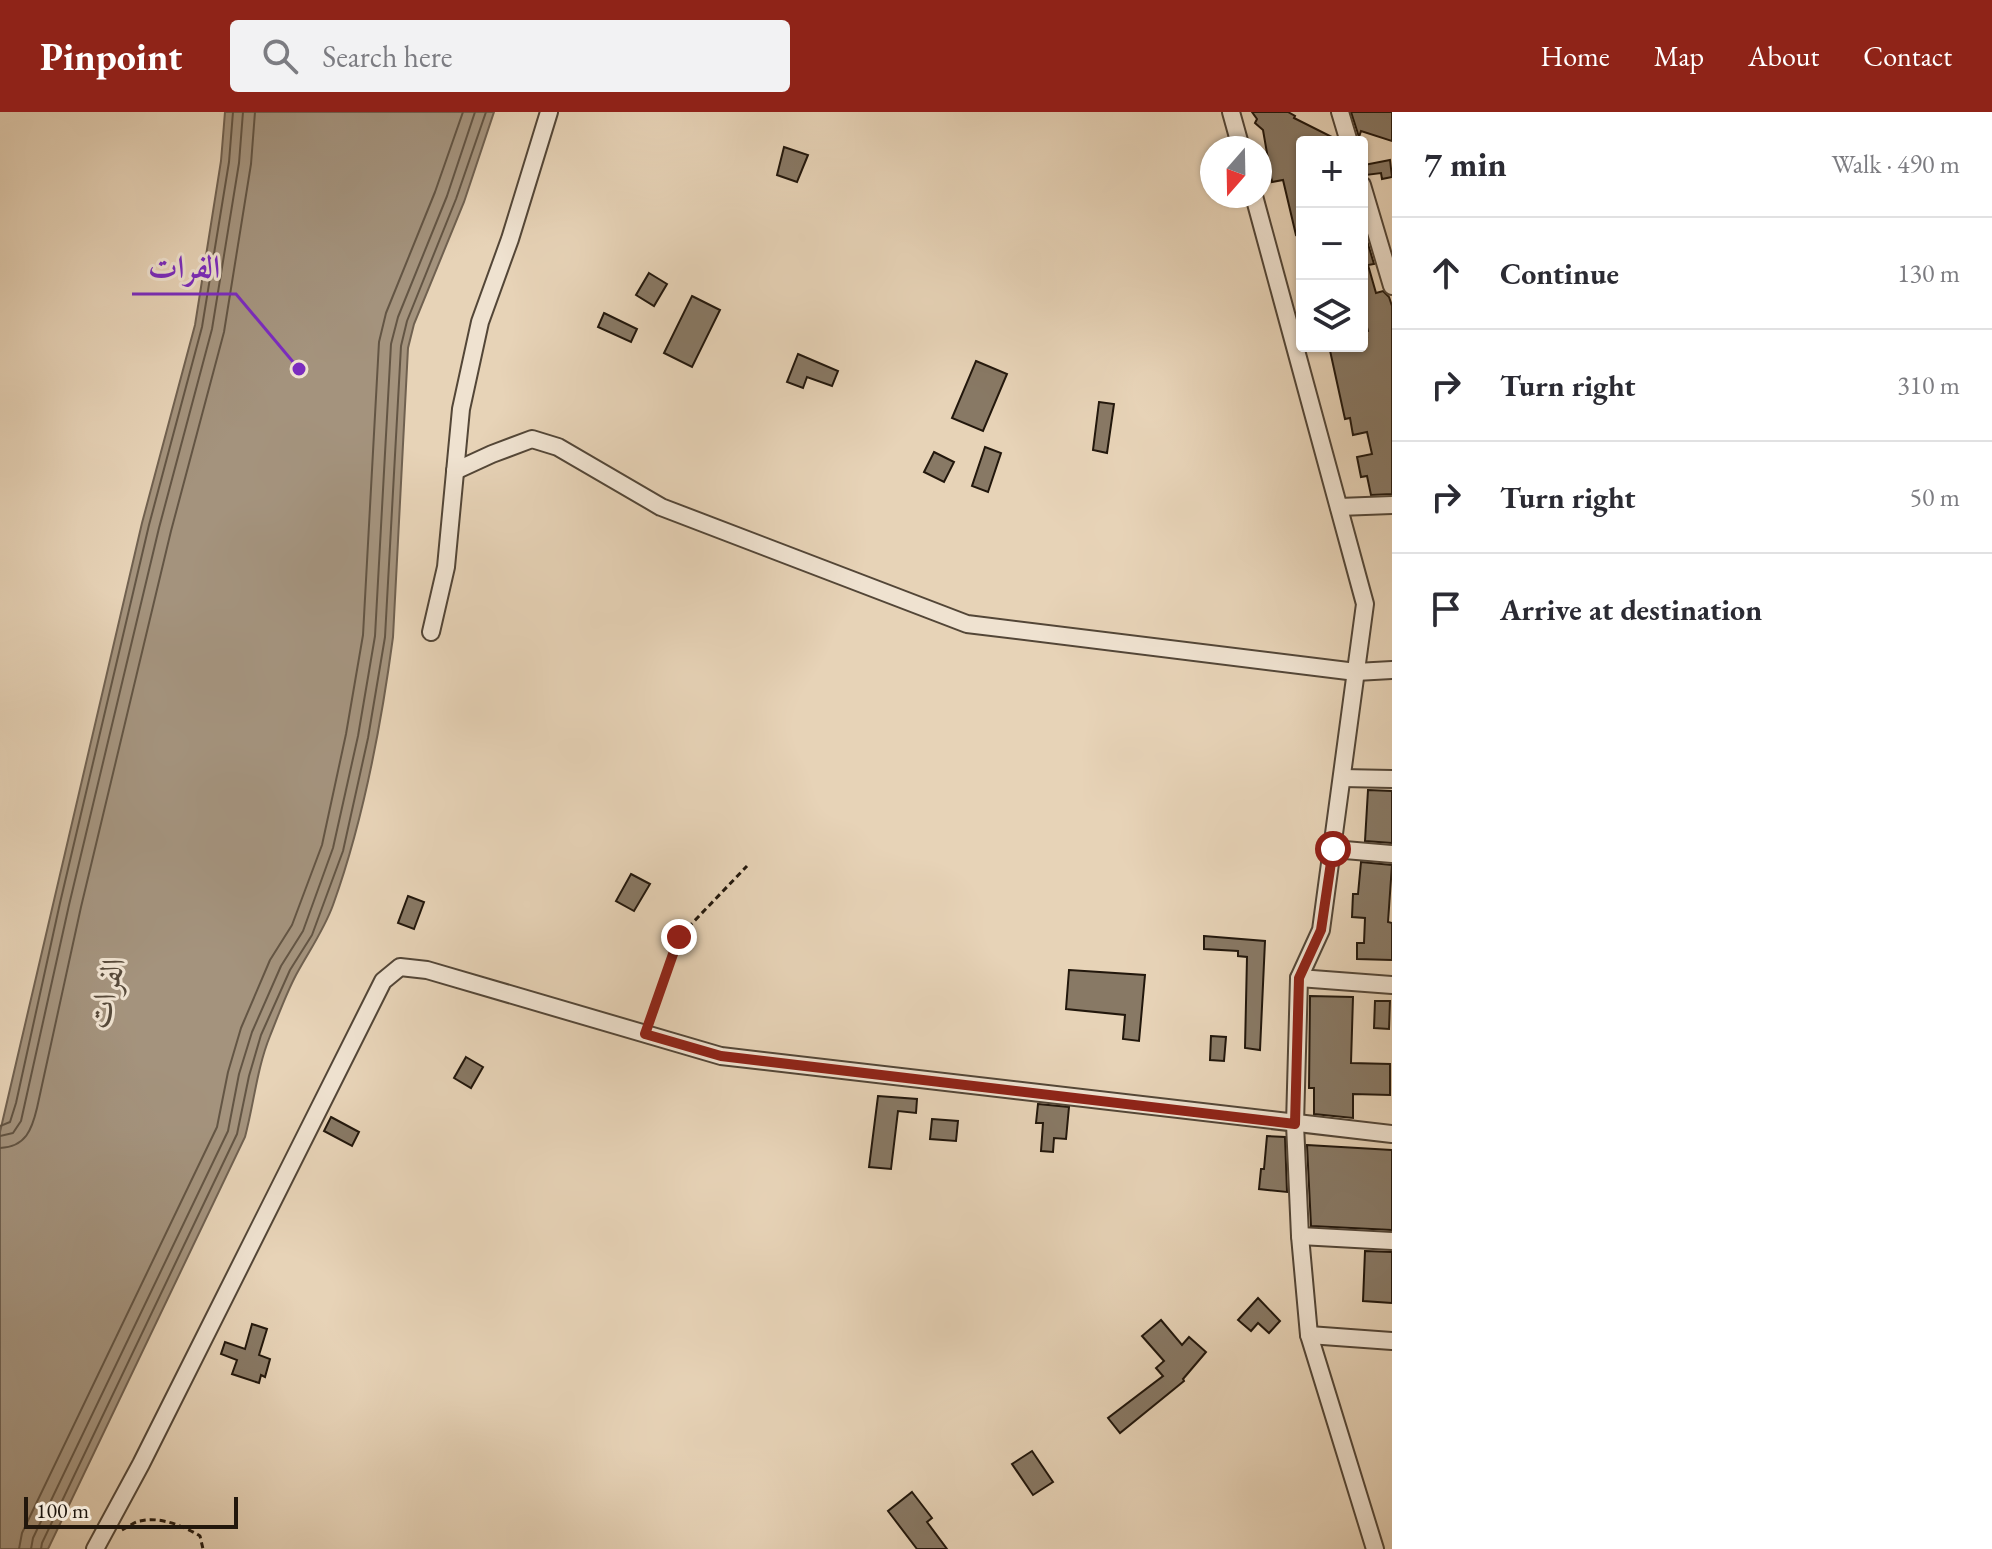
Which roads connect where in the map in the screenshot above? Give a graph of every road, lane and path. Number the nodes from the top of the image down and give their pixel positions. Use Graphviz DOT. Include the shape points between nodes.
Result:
graph roads {
  1 [pos="549,112"];
  2 [pos="1231,112"];
  3 [pos="1340,112"];
  4 [pos="1238,136"];
  5 [pos="1347,136"];
  6 [pos="1368,205"];
  7 [pos="1257,208"];
  8 [pos="1392,286"];
  9 [pos="455,471"];
  10 [pos="1392,505"];
  11 [pos="1339,507"];
  12 [pos="431,632"];
  13 [pos="1392,670"];
  14 [pos="1356,672"];
  15 [pos="1342,778"];
  16 [pos="1392,779"];
  17 [pos="1333,849"];
  18 [pos="1392,854"];
  19 [pos="747,866"];
  20 [pos="1299,978"];
  21 [pos="1392,985"];
  22 [pos="645,1034"];
  23 [pos="1295,1124"];
  24 [pos="1392,1134"];
  25 [pos="1300,1236"];
  26 [pos="1392,1241"];
  27 [pos="1309,1335"];
  28 [pos="1392,1341"];
  29 [pos="107,1527"];
  30 [pos="95,1549"];
  31 [pos="203,1549"];
  32 [pos="1375,1549"];
  1 -- 9 [label="street" via="480,322 461,409"];
  2 -- 4 [label="street"];
  3 -- 5 [label="street"];
  6 -- 8 [label="street"];
  7 -- 11 [label="street"];
  9 -- 12 [label="street" via="446,567"];
  9 -- 14 [label="street" via="532,439 558,447 661,507 967,624"];
  10 -- 11 [label="street"];
  11 -- 14 [label="street" via="1365,604"];
  13 -- 14 [label="street"];
  14 -- 15 [label="street"];
  15 -- 16 [label="street"];
  15 -- 17 [label="street"];
  17 -- 18 [label="street"];
  17 -- 20 [label="street" via="1321,930"];
  19 -- 22 [label="path" via="679,937"];
  20 -- 21 [label="street"];
  20 -- 23 [label="street"];
  22 -- 23 [label="street" via="721,1056"];
  22 -- 29 [label="street" via="427,970 400,967 383,981"];
  23 -- 24 [label="street"];
  23 -- 25 [label="street"];
  25 -- 26 [label="street"];
  25 -- 27 [label="street"];
  27 -- 28 [label="street"];
  27 -- 32 [label="street"];
  29 -- 30 [label="street"];
  29 -- 31 [label="path" via="118,1531 139,1521 170,1523 200,1536"];
}
